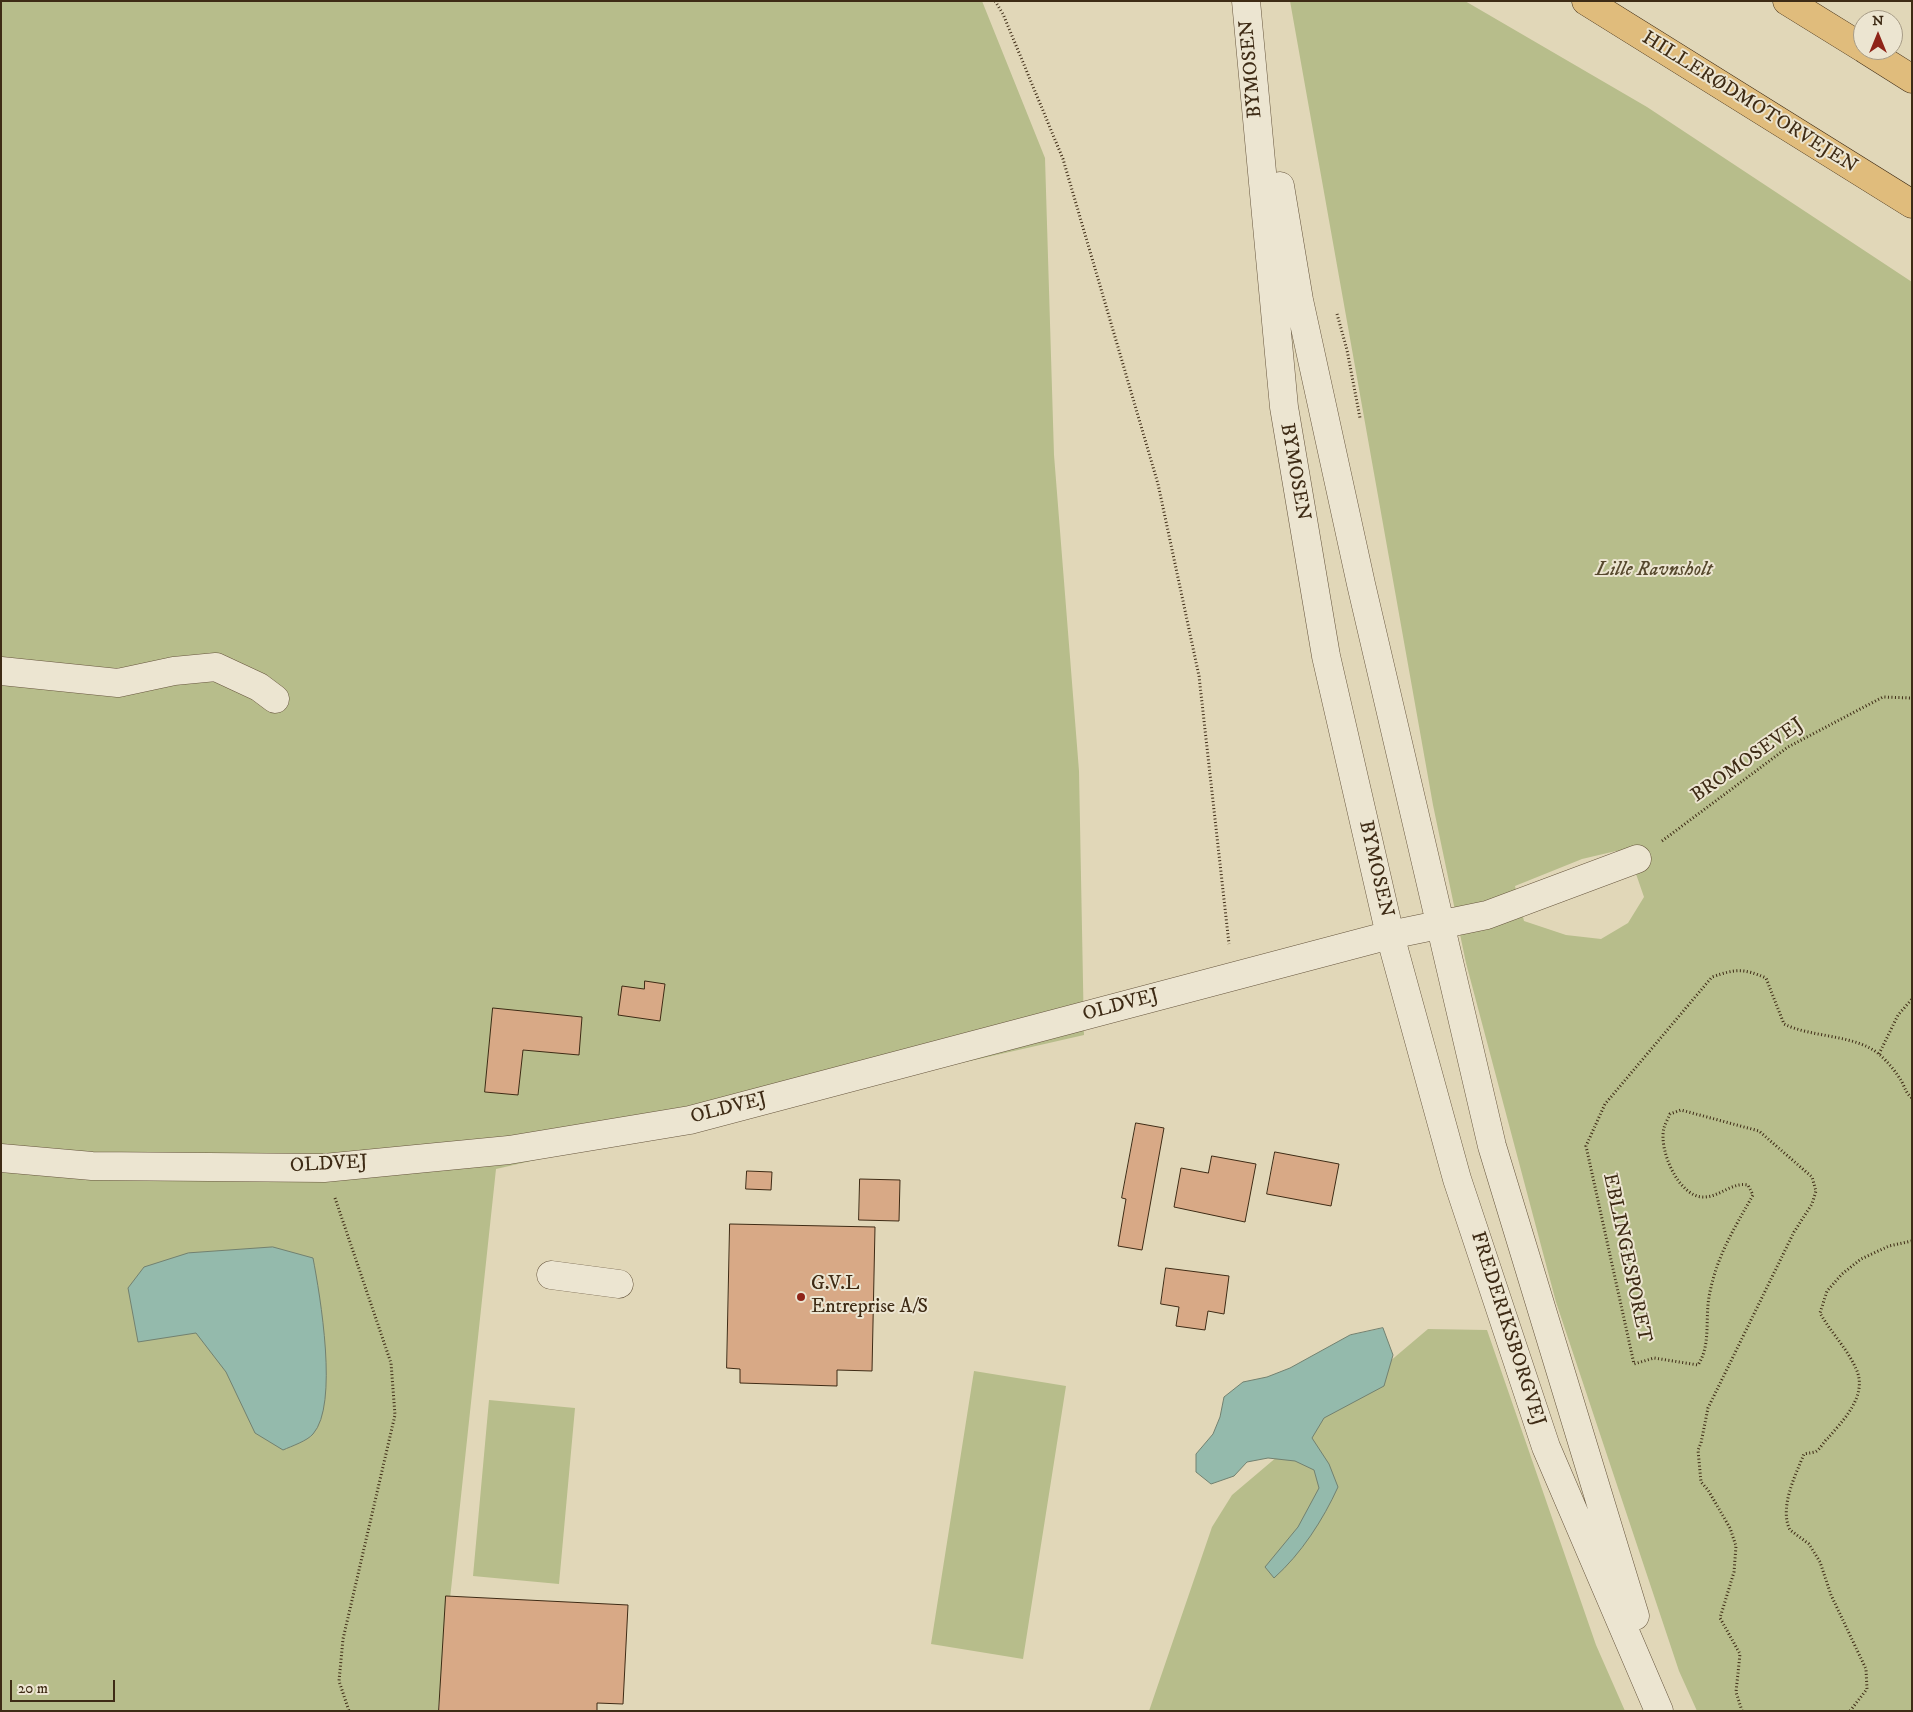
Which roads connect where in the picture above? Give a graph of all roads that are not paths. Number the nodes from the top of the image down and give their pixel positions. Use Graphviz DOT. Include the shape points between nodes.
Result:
graph roads {
  1 [pos="1247,1"];
  2 [pos="1586,1"];
  3 [pos="1787,1"];
  4 [pos="1853,42"];
  5 [pos="1882,60"];
  6 [pos="1912,79"];
  7 [pos="1912,204"];
  8 [pos="1,671"];
  9 [pos="275,699"];
  10 [pos="1638,859"];
  11 [pos="1439,924"];
  12 [pos="1390,935"];
  13 [pos="1,1158"];
  14 [pos="550,1275"];
  15 [pos="619,1284"];
  16 [pos="1659,1711"];
  17 [pos="1664,1711"];
  1 -- 11 [label="street, BYMOSEN" via="1299,300"];
  1 -- 12 [label="street, BYMOSEN" via="1284,407 1326,656"];
  2 -- 7 [label="highway, HILLERØDMOTORVEJEN"];
  3 -- 4 [label="highway"];
  5 -- 6 [label="highway"];
  8 -- 9 [label="street" via="118,683 174,671 216,667 259,687"];
  10 -- 11 [label="street, OLDVEJ" via="1487,915"];
  11 -- 12 [label="street, OLDVEJ"];
  11 -- 17 [label="street, FREDERIKSBORGVEJ" via="1492,1146"];
  12 -- 13 [label="street, OLDVEJ" via="690,1120 509,1150 324,1168 92,1166"];
  12 -- 16 [label="street, FREDERIKSBORGVEJ" via="1457,1179 1546,1447"];
  14 -- 15 [label="street"];
}
